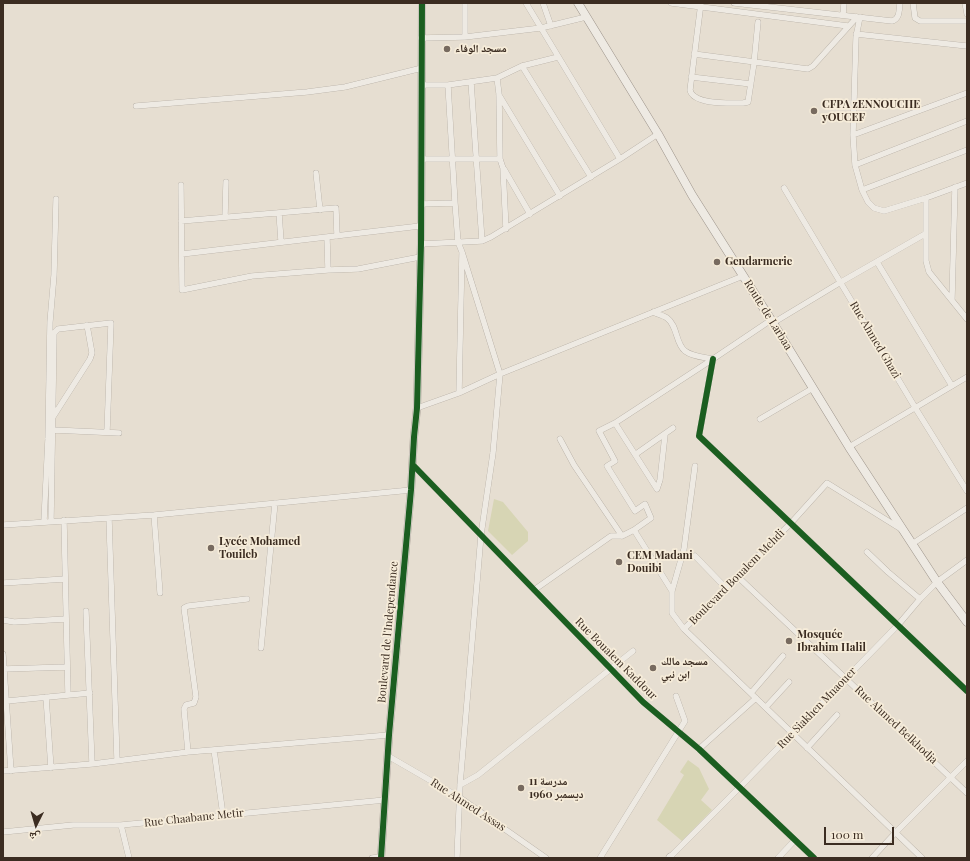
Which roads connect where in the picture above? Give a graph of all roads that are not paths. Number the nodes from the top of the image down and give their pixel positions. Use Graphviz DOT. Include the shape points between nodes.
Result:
graph roads {
  1 [pos="422,3"];
  2 [pos="465,3"];
  3 [pos="526,3"];
  4 [pos="543,3"];
  5 [pos="578,3"];
  6 [pos="671,3"];
  7 [pos="734,3"];
  8 [pos="844,3"];
  9 [pos="900,3"];
  10 [pos="913,3"];
  11 [pos="965,3"];
  12 [pos="761,4"];
  13 [pos="700,5"];
  14 [pos="759,14"];
  15 [pos="967,14"];
  16 [pos="843,15"];
  17 [pos="586,17"];
  18 [pos="859,17"];
  19 [pos="967,21"];
  20 [pos="758,22"];
  21 [pos="551,26"];
  22 [pos="848,26"];
  23 [pos="541,28"];
  24 [pos="856,34"];
  25 [pos="422,38"];
  26 [pos="465,38"];
  27 [pos="967,46"];
  28 [pos="694,54"];
  29 [pos="558,57"];
  30 [pos="754,62"];
  31 [pos="522,66"];
  32 [pos="422,68"];
  33 [pos="691,77"];
  34 [pos="497,78"];
  35 [pos="471,82"];
  36 [pos="751,84"];
  37 [pos="422,85"];
  38 [pos="448,86"];
  39 [pos="967,93"];
  40 [pos="499,94"];
  41 [pos="136,106"];
  42 [pos="967,121"];
  43 [pos="658,134"];
  44 [pos="853,135"];
  45 [pos="967,150"];
  46 [pos="421,159"];
  47 [pos="477,159"];
  48 [pos="500,159"];
  49 [pos="620,159"];
  50 [pos="452,160"];
  51 [pos="855,164"];
  52 [pos="503,168"];
  53 [pos="316,173"];
  54 [pos="591,177"];
  55 [pos="226,182"];
  56 [pos="967,183"];
  57 [pos="181,185"];
  58 [pos="955,187"];
  59 [pos="784,188"];
  60 [pos="862,190"];
  61 [pos="560,196"];
  62 [pos="926,198"];
  63 [pos="56,199"];
  64 [pos="454,202"];
  65 [pos="421,204"];
  66 [pos="320,210"];
  67 [pos="279,213"];
  68 [pos="530,214"];
  69 [pos="225,217"];
  70 [pos="181,221"];
  71 [pos="420,226"];
  72 [pos="506,229"];
  73 [pos="925,234"];
  74 [pos="338,236"];
  75 [pos="327,237"];
  76 [pos="281,241"];
  77 [pos="482,241"];
  78 [pos="458,242"];
  79 [pos="421,244"];
  80 [pos="462,252"];
  81 [pos="182,254"];
  82 [pos="420,257"];
  83 [pos="876,262"];
  84 [pos="328,270"];
  85 [pos="743,276"];
  86 [pos="840,282"];
  87 [pos="952,299"];
  88 [pos="652,312"];
  89 [pos="967,319"];
  90 [pos="772,322"];
  91 [pos="87,325"];
  92 [pos="713,359"];
  93 [pos="500,374"];
  94 [pos="967,377"];
  95 [pos="952,386"];
  96 [pos="813,388"];
  97 [pos="459,393"];
  98 [pos="417,408"];
  99 [pos="916,409"];
  100 [pos="53,418"];
  101 [pos="760,419"];
  102 [pos="615,423"];
  103 [pos="673,428"];
  104 [pos="53,430"];
  105 [pos="107,432"];
  106 [pos="119,433"];
  107 [pos="665,435"];
  108 [pos="560,439"];
  109 [pos="850,447"];
  110 [pos="636,454"];
  111 [pos="413,465"];
  112 [pos="695,466"];
  113 [pos="411,490"];
  114 [pos="967,490"];
  115 [pos="276,503"];
  116 [pos="967,508"];
  117 [pos="154,515"];
  118 [pos="110,518"];
  119 [pos="64,520"];
  120 [pos="44,521"];
  121 [pos="52,521"];
  122 [pos="791,523"];
  123 [pos="3,525"];
  124 [pos="901,529"];
  125 [pos="634,530"];
  126 [pos="482,535"];
  127 [pos="622,536"];
  128 [pos="912,544"];
  129 [pos="866,552"];
  130 [pos="695,556"];
  131 [pos="967,560"];
  132 [pos="737,576"];
  133 [pos="65,579"];
  134 [pos="937,582"];
  135 [pos="3,583"];
  136 [pos="726,588"];
  137 [pos="534,590"];
  138 [pos="672,591"];
  139 [pos="160,593"];
  140 [pos="247,599"];
  141 [pos="920,599"];
  142 [pos="86,611"];
  143 [pos="66,619"];
  144 [pos="3,620"];
  145 [pos="967,622"];
  146 [pos="898,625"];
  147 [pos="684,629"];
  148 [pos="261,648"];
  149 [pos="633,651"];
  150 [pos="3,654"];
  151 [pos="783,656"];
  152 [pos="67,667"];
  153 [pos="4,668"];
  154 [pos="611,668"];
  155 [pos="845,677"];
  156 [pos="789,682"];
  157 [pos="4,683"];
  158 [pos="967,691"];
  159 [pos="751,692"];
  160 [pos="90,693"];
  161 [pos="68,695"];
  162 [pos="676,696"];
  163 [pos="46,697"];
  164 [pos="756,698"];
  165 [pos="6,701"];
  166 [pos="766,707"];
  167 [pos="838,715"];
  168 [pos="679,732"];
  169 [pos="793,733"];
  170 [pos="389,735"];
  171 [pos="807,748"];
  172 [pos="699,749"];
  173 [pos="214,750"];
  174 [pos="188,752"];
  175 [pos="388,756"];
  176 [pos="117,760"];
  177 [pos="967,761"];
  178 [pos="92,764"];
  179 [pos="51,768"];
  180 [pos="3,771"];
  181 [pos="11,771"];
  182 [pos="950,777"];
  183 [pos="460,785"];
  184 [pos="739,788"];
  185 [pos="967,793"];
  186 [pos="459,797"];
  187 [pos="385,800"];
  188 [pos="223,815"];
  189 [pos="121,825"];
  190 [pos="3,832"];
  191 [pos="896,832"];
  192 [pos="795,840"];
  193 [pos="129,858"];
  194 [pos="372,858"];
  195 [pos="381,858"];
  196 [pos="457,858"];
  197 [pos="546,858"];
  198 [pos="600,858"];
  199 [pos="670,858"];
  200 [pos="778,858"];
  201 [pos="814,858"];
  202 [pos="872,858"];
  203 [pos="922,858"];
  1 -- 25 [label="street, Boulevard de l'Independance"];
  2 -- 26 [label="street"];
  3 -- 23 [label="street"];
  4 -- 21 [label="street"];
  5 -- 17 [label="main road, Route de Larbaa"];
  6 -- 13 [label="street"];
  7 -- 12 [label="street"];
  8 -- 16 [label="street"];
  9 -- 18 [label="street" via="899,16 894,21"];
  10 -- 19 [label="street" via="915,18 920,22"];
  11 -- 15 [label="street"];
  12 -- 14 [label="street"];
  12 -- 16 [label="street"];
  13 -- 14 [label="street"];
  13 -- 28 [label="street"];
  14 -- 22 [label="street"];
  16 -- 18 [label="street"];
  17 -- 21 [label="street"];
  17 -- 43 [label="main road, Route de Larbaa"];
  18 -- 22 [label="street"];
  18 -- 24 [label="street"];
  20 -- 30 [label="street"];
  21 -- 23 [label="street"];
  22 -- 30 [label="street" via="810,68"];
  23 -- 26 [label="street"];
  23 -- 29 [label="street"];
  24 -- 27 [label="street"];
  24 -- 44 [label="street"];
  25 -- 26 [label="street"];
  25 -- 32 [label="street, Boulevard de l'Independance"];
  28 -- 30 [label="street"];
  28 -- 33 [label="street"];
  29 -- 31 [label="street"];
  29 -- 49 [label="street"];
  30 -- 36 [label="street"];
  31 -- 34 [label="street"];
  31 -- 54 [label="street"];
  32 -- 37 [label="street, Boulevard de l'Independance"];
  32 -- 41 [label="street" via="382,79 300,93"];
  33 -- 36 [label="street"];
  33 -- 36 [label="street" via="690,93 697,99 704,100 746,103"];
  34 -- 35 [label="street"];
  34 -- 40 [label="street"];
  35 -- 38 [label="street"];
  35 -- 47 [label="street"];
  37 -- 38 [label="street"];
  37 -- 46 [label="street, Boulevard de l'Independance"];
  38 -- 50 [label="street"];
  39 -- 44 [label="street"];
  40 -- 48 [label="street"];
  40 -- 61 [label="street"];
  42 -- 51 [label="street"];
  43 -- 49 [label="street"];
  43 -- 85 [label="main road, Route de Larbaa" via="692,195"];
  44 -- 51 [label="street"];
  45 -- 60 [label="street"];
  46 -- 50 [label="street"];
  46 -- 65 [label="street, Boulevard de l'Independance"];
  47 -- 48 [label="street"];
  47 -- 50 [label="street"];
  47 -- 77 [label="street"];
  48 -- 52 [label="street"];
  49 -- 54 [label="street"];
  50 -- 64 [label="street"];
  51 -- 60 [label="street"];
  52 -- 68 [label="street"];
  52 -- 72 [label="street"];
  53 -- 66 [label="street"];
  54 -- 61 [label="street"];
  55 -- 69 [label="street"];
  56 -- 58 [label="street"];
  57 -- 70 [label="street"];
  58 -- 62 [label="street"];
  58 -- 87 [label="street"];
  59 -- 86 [label="street, Rue Ahmed Ghazi"];
  60 -- 62 [label="street" via="874,208 884,211"];
  61 -- 68 [label="street"];
  62 -- 73 [label="street"];
  63 -- 120 [label="street"];
  64 -- 65 [label="street"];
  64 -- 78 [label="street"];
  65 -- 71 [label="street, Boulevard de l'Independance"];
  66 -- 67 [label="street"];
  66 -- 74 [label="street" via="336,208"];
  67 -- 69 [label="street"];
  67 -- 76 [label="street"];
  68 -- 72 [label="street"];
  69 -- 70 [label="street"];
  70 -- 81 [label="street"];
  71 -- 74 [label="street"];
  71 -- 79 [label="street, Boulevard de l'Independance"];
  72 -- 77 [label="street"];
  73 -- 83 [label="street"];
  73 -- 87 [label="street" via="929,272"];
  74 -- 75 [label="street"];
  75 -- 76 [label="street"];
  75 -- 84 [label="street"];
  76 -- 81 [label="street"];
  77 -- 78 [label="street"];
  78 -- 79 [label="street"];
  78 -- 80 [label="street"];
  79 -- 82 [label="street, Boulevard de l'Independance"];
  80 -- 93 [label="street"];
  80 -- 97 [label="street"];
  81 -- 84 [label="street" via="182,290 252,276"];
  82 -- 84 [label="street" via="358,269"];
  82 -- 98 [label="street, Boulevard de l'Independance"];
  83 -- 86 [label="street"];
  83 -- 95 [label="street"];
  85 -- 88 [label="street"];
  85 -- 90 [label="main road, Route de Larbaa"];
  86 -- 90 [label="street"];
  86 -- 99 [label="street, Rue Ahmed Ghazi"];
  87 -- 89 [label="street"];
  88 -- 92 [label="street" via="671,322 680,346 686,352"];
  88 -- 93 [label="street"];
  90 -- 92 [label="street"];
  90 -- 96 [label="main road, Route de Larbaa"];
  91 -- 100 [label="street" via="92,352 90,359"];
  91 -- 100 [label="street" via="58,328 55,331"];
  91 -- 105 [label="street" via="112,323"];
  92 -- 102 [label="street"];
  92 -- 122 [label="street" via="699,436"];
  93 -- 97 [label="street"];
  93 -- 126 [label="street"];
  94 -- 95 [label="street"];
  95 -- 99 [label="street"];
  96 -- 101 [label="street"];
  96 -- 109 [label="main road, Route de Larbaa"];
  97 -- 98 [label="street"];
  98 -- 111 [label="street, Boulevard de l'Independance"];
  99 -- 109 [label="street"];
  99 -- 114 [label="street, Rue Ahmed Ghazi"];
  100 -- 104 [label="street"];
  102 -- 110 [label="street"];
  102 -- 125 [label="street" via="599,431 615,461 607,466 635,511 645,504 651,518"];
  103 -- 107 [label="street"];
  104 -- 105 [label="street"];
  104 -- 121 [label="street"];
  105 -- 106 [label="street"];
  107 -- 110 [label="street"];
  107 -- 110 [label="street" via="658,489"];
  108 -- 127 [label="street" via="574,465"];
  109 -- 124 [label="main road, Route de Larbaa"];
  111 -- 113 [label="street, Boulevard de l'Independance"];
  111 -- 126 [label="street, Rue Boualem Kaddour"];
  112 -- 138 [label="street" via="684,549"];
  113 -- 115 [label="street"];
  113 -- 170 [label="street, Boulevard de l'Independance"];
  115 -- 117 [label="street"];
  115 -- 148 [label="street"];
  116 -- 128 [label="street"];
  117 -- 118 [label="street"];
  117 -- 139 [label="street"];
  118 -- 119 [label="street"];
  118 -- 176 [label="street"];
  119 -- 121 [label="street"];
  119 -- 133 [label="street"];
  120 -- 121 [label="street"];
  120 -- 123 [label="street"];
  122 -- 124 [label="street, Boulevard Boualem Mehdi" via="827,483"];
  122 -- 132 [label="street, Boulevard Boualem Mehdi"];
  122 -- 146 [label="street"];
  124 -- 128 [label="main road, Route de Larbaa"];
  125 -- 127 [label="street"];
  125 -- 138 [label="street"];
  126 -- 137 [label="street, Rue Boualem Kaddour"];
  126 -- 183 [label="street"];
  127 -- 137 [label="street" via="611,536"];
  128 -- 134 [label="main road, Route de Larbaa"];
  129 -- 141 [label="street"];
  130 -- 136 [label="street"];
  131 -- 134 [label="street, Rue Siakhen Mnaouer"];
  132 -- 136 [label="street, Boulevard Boualem Mehdi"];
  132 -- 155 [label="street, Rue Ahmed Belkhodja"];
  133 -- 135 [label="street"];
  133 -- 143 [label="street"];
  134 -- 141 [label="street, Rue Siakhen Mnaouer"];
  134 -- 145 [label="main road, Route de Larbaa"];
  136 -- 147 [label="street, Boulevard Boualem Mehdi"];
  137 -- 154 [label="street, Rue Boualem Kaddour"];
  138 -- 147 [label="street" via="672,614"];
  140 -- 174 [label="street" via="184,608 196,697 194,703 186,705 184,709"];
  141 -- 146 [label="street, Rue Siakhen Mnaouer"];
  142 -- 160 [label="street"];
  143 -- 144 [label="street" via="14,622"];
  143 -- 152 [label="street"];
  146 -- 155 [label="street, Rue Siakhen Mnaouer"];
  146 -- 158 [label="street"];
  147 -- 159 [label="street"];
  149 -- 154 [label="street"];
  150 -- 153 [label="street"];
  151 -- 159 [label="street"];
  152 -- 153 [label="street"];
  152 -- 161 [label="street"];
  153 -- 157 [label="street"];
  154 -- 168 [label="street, Rue Boualem Kaddour" via="643,702"];
  154 -- 183 [label="street" via="478,775"];
  155 -- 169 [label="street, Rue Siakhen Mnaouer"];
  155 -- 182 [label="street, Rue Ahmed Belkhodja"];
  156 -- 166 [label="street"];
  157 -- 165 [label="street"];
  159 -- 164 [label="street"];
  160 -- 161 [label="street"];
  160 -- 178 [label="street"];
  161 -- 163 [label="street"];
  162 -- 168 [label="street" via="685,721"];
  163 -- 165 [label="street"];
  163 -- 179 [label="street"];
  164 -- 166 [label="street"];
  164 -- 172 [label="street"];
  165 -- 181 [label="street"];
  166 -- 169 [label="street"];
  167 -- 171 [label="street"];
  168 -- 172 [label="street, Rue Boualem Kaddour"];
  168 -- 198 [label="street"];
  169 -- 171 [label="street"];
  169 -- 184 [label="street, Rue Siakhen Mnaouer"];
  170 -- 173 [label="street"];
  170 -- 175 [label="street, Boulevard de l'Independance"];
  171 -- 191 [label="street"];
  172 -- 184 [label="street, Rue Boualem Kaddour"];
  173 -- 174 [label="street"];
  173 -- 188 [label="street"];
  174 -- 176 [label="street"];
  175 -- 186 [label="street, Rue Ahmed Assas"];
  175 -- 187 [label="street, Boulevard de l'Independance"];
  176 -- 178 [label="street"];
  177 -- 182 [label="street"];
  178 -- 179 [label="street"];
  179 -- 181 [label="street"];
  180 -- 181 [label="street"];
  182 -- 185 [label="street, Rue Ahmed Belkhodja"];
  182 -- 191 [label="street"];
  183 -- 186 [label="street"];
  184 -- 192 [label="street, Rue Boualem Kaddour"];
  184 -- 199 [label="street, Rue Siakhen Mnaouer"];
  186 -- 196 [label="street"];
  186 -- 197 [label="street, Rue Ahmed Assas"];
  187 -- 188 [label="street, Rue Chaabane Metir"];
  187 -- 195 [label="street, Boulevard de l'Independance"];
  188 -- 189 [label="street, Rue Chaabane Metir"];
  189 -- 190 [label="street, Rue Chaabane Metir" via="73,825"];
  189 -- 193 [label="street"];
  191 -- 202 [label="street"];
  191 -- 203 [label="street"];
  192 -- 200 [label="street"];
  192 -- 201 [label="street, Rue Boualem Kaddour"];
  194 -- 195 [label="street"];
}
